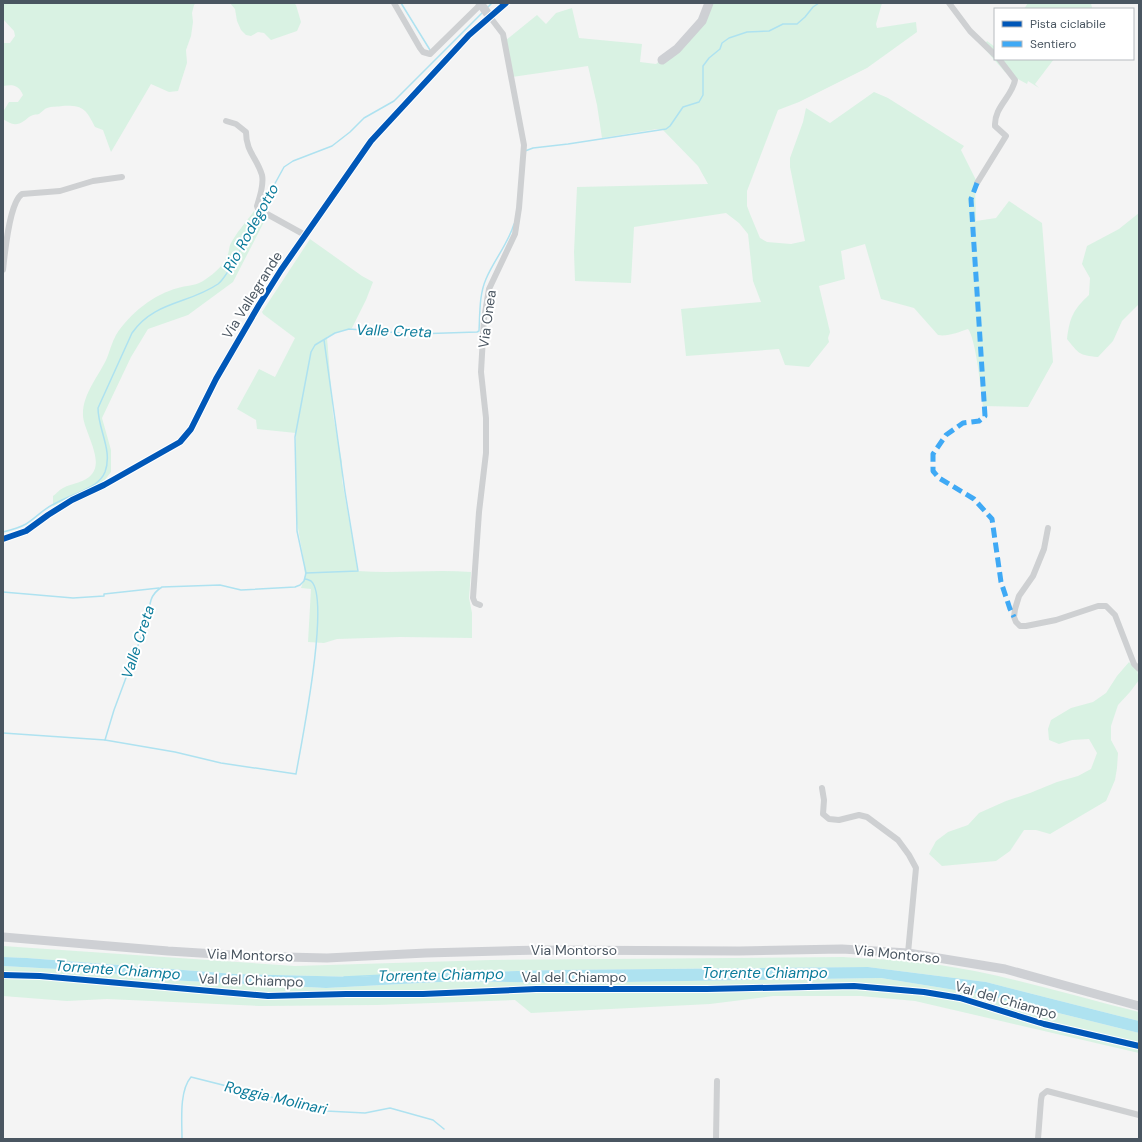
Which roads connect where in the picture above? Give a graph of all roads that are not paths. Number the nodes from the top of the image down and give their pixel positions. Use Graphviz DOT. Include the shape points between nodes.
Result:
graph roads {
  1 [pos="394,3"];
  2 [pos="506,3"];
  3 [pos="709,3"];
  4 [pos="948,3"];
  5 [pos="484,9"];
  6 [pos="994,54"];
  7 [pos="662,60"];
  8 [pos="1000,60"];
  9 [pos="226,121"];
  10 [pos="122,177"];
  11 [pos="977,183"];
  12 [pos="305,235"];
  13 [pos="3,270"];
  14 [pos="1048,528"];
  15 [pos="3,539"];
  16 [pos="480,605"];
  17 [pos="1139,668"];
  18 [pos="822,788"];
  19 [pos="3,938"];
  20 [pos="908,953"];
  21 [pos="1139,1006"];
  22 [pos="717,1081"];
  23 [pos="1139,1115"];
  24 [pos="716,1139"];
  25 [pos="1038,1139"];
  1 -- 5 [label="street" via="423,52 432,53"];
  2 -- 5 [label="street"];
  3 -- 7 [label="main road" via="702,21 677,49"];
  4 -- 6 [label="street" via="970,31"];
  5 -- 12 [label="street, Via Vallegrande" via="469,35 370,140"];
  5 -- 16 [label="street, Via Onea" via="503,34 524,145 515,234 489,289 484,319 481,372 486,418 486,453 473,598 475,603"];
  8 -- 11 [label="street" via="1015,80 995,120 995,126 1006,136"];
  9 -- 12 [label="street" via="236,124 246,132 248,149 262,177 257,206"];
  10 -- 13 [label="street" via="93,181 60,192 22,194 18,197 10,222"];
  12 -- 15 [label="street, Via Vallegrande" via="258,305 191,429 180,442 72,500 26,531"];
  14 -- 17 [label="street" via="1044,549 1033,576 1019,596 1014,617 1016,622 1020,626 1026,626 1106,606 1114,615 1134,664"];
  18 -- 20 [label="street" via="823,814 829,819 839,820 858,815 867,817 898,840 916,868"];
  19 -- 20 [label="main road, Via Montorso" via="248,956 327,958 541,950 842,949"];
  20 -- 21 [label="main road, Via Montorso" via="1005,969"];
  22 -- 24 [label="street"];
  23 -- 25 [label="street" via="1047,1091 1041,1100"];
}
